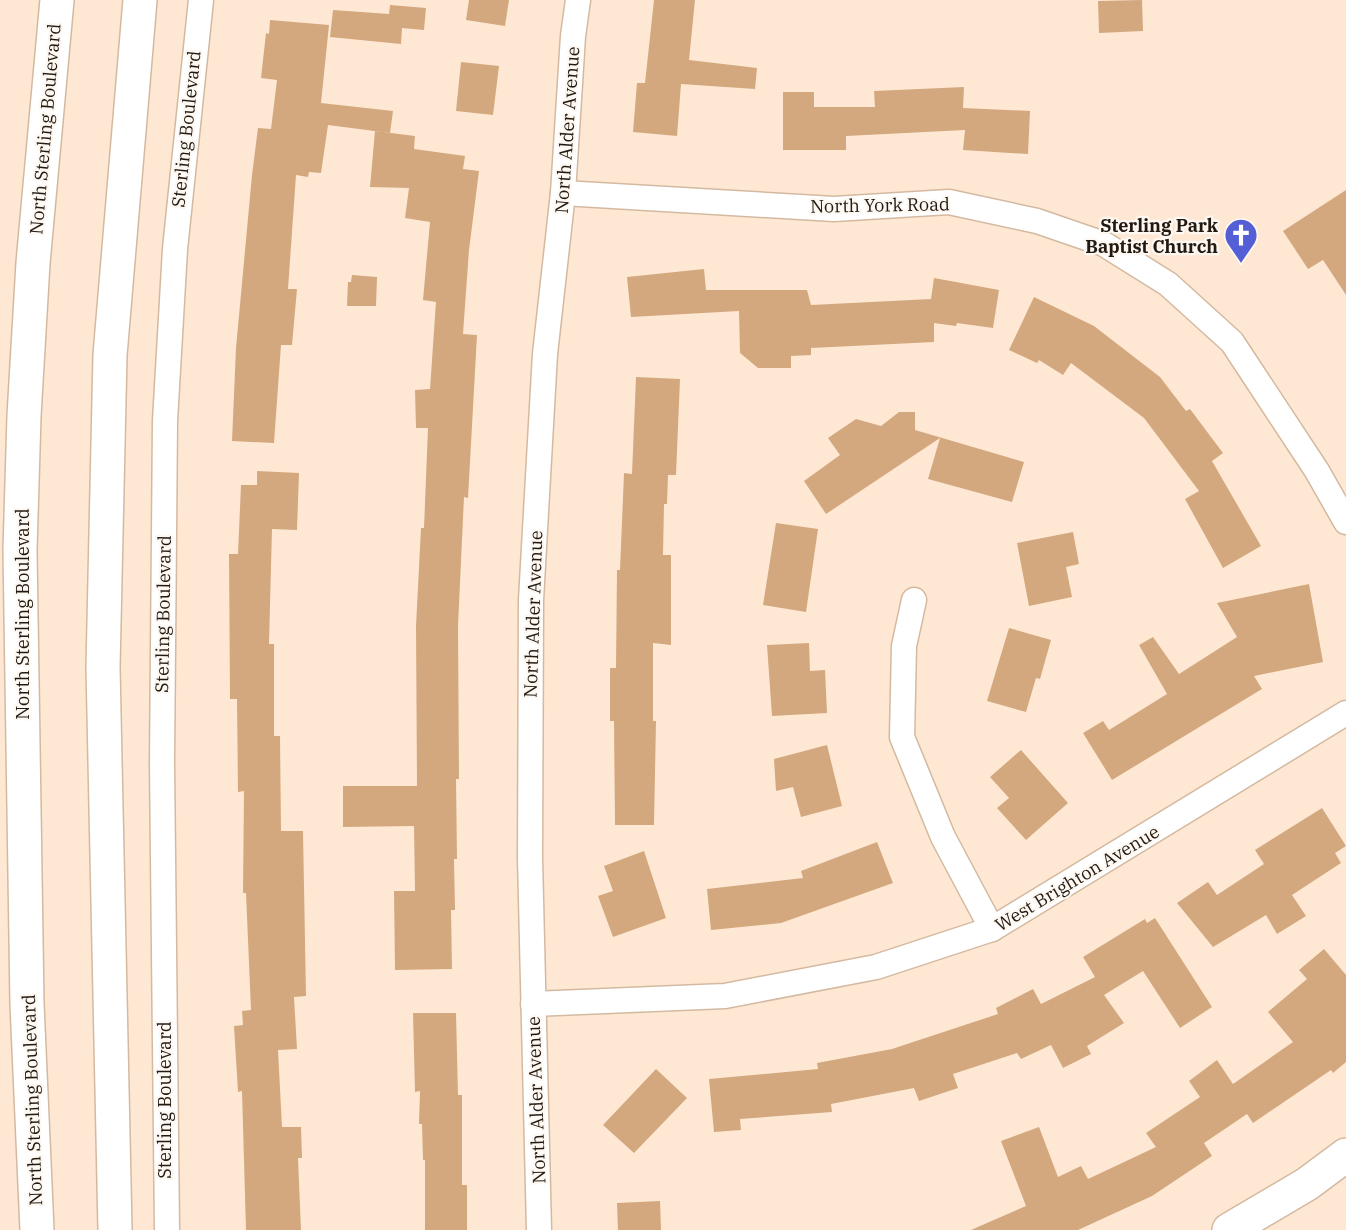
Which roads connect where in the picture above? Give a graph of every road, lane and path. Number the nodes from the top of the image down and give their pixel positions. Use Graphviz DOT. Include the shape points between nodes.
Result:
graph roads {
  1 [pos="57,0"];
  2 [pos="140,0"];
  3 [pos="201,0"];
  4 [pos="578,0"];
  5 [pos="563,193"];
  6 [pos="1346,522"];
  7 [pos="914,600"];
  8 [pos="1346,713"];
  9 [pos="992,929"];
  10 [pos="533,1004"];
  11 [pos="1346,1155"];
  12 [pos="37,1230"];
  13 [pos="116,1230"];
  14 [pos="167,1230"];
  15 [pos="539,1230"];
  16 [pos="1229,1230"];
  1 -- 12 [label="main road, North Sterling Boulevard" via="33,263 20,550 27,1004"];
  2 -- 13 [label="main road" via="110,355 104,643"];
  3 -- 14 [label="street, Sterling Boulevard" via="175,249 165,420 162,774"];
  4 -- 5 [label="street, North Alder Avenue"];
  5 -- 6 [label="street, North York Road" via="834,208 949,202 1037,221 1104,244 1168,284 1232,342"];
  5 -- 10 [label="street, North Alder Avenue" via="545,354 531,600"];
  7 -- 9 [label="street" via="904,646 902,737 943,837"];
  8 -- 9 [label="street, West Brighton Avenue"];
  9 -- 10 [label="street, West Brighton Avenue" via="876,967 724,996"];
  10 -- 15 [label="street, North Alder Avenue"];
  11 -- 16 [label="main road" via="1307,1184"];
}
